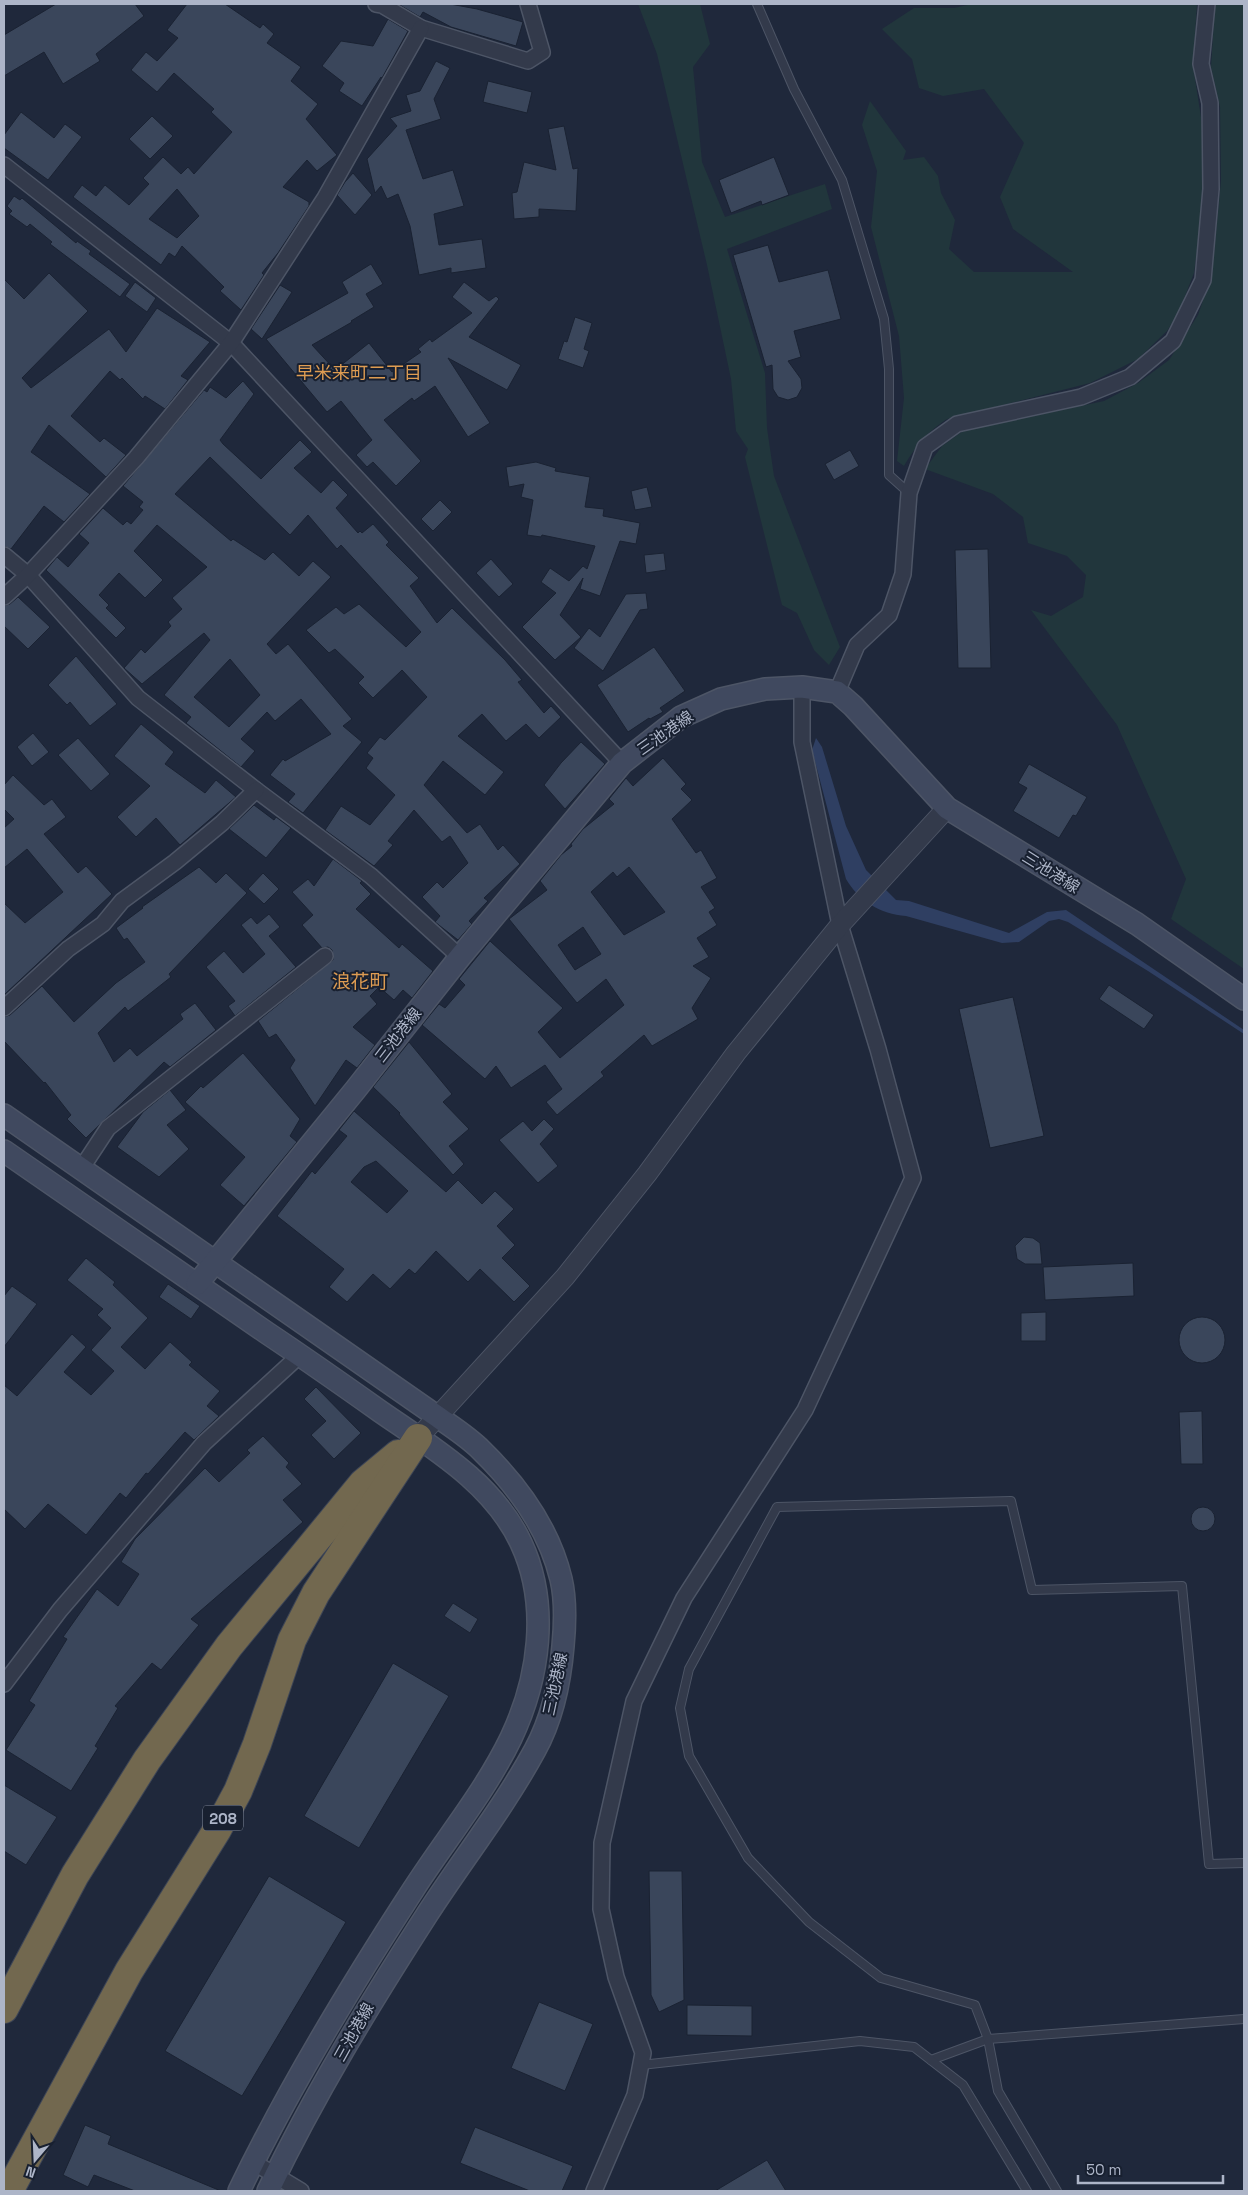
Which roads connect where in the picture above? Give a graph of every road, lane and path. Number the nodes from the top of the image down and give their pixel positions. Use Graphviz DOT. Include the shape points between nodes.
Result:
graph roads {
  1 [pos="380,4"];
  2 [pos="528,4"];
  3 [pos="757,4"];
  4 [pos="1207,4"];
  5 [pos="421,28"];
  6 [pos="4,165"];
  7 [pos="231,343"];
  8 [pos="910,493"];
  9 [pos="4,555"];
  10 [pos="28,575"];
  11 [pos="4,598"];
  12 [pos="802,687"];
  13 [pos="837,692"];
  14 [pos="622,763"];
  15 [pos="256,790"];
  16 [pos="947,808"];
  17 [pos="840,925"];
  18 [pos="325,956"];
  19 [pos="460,957"];
  20 [pos="1244,1000"];
  21 [pos="4,1008"];
  22 [pos="4,1115"];
  23 [pos="4,1151"];
  24 [pos="81,1169"];
  25 [pos="214,1262"];
  26 [pos="197,1284"];
  27 [pos="300,1355"];
  28 [pos="438,1417"];
  29 [pos="418,1438"];
  30 [pos="4,1684"];
  31 [pos="1244,1863"];
  32 [pos="4,2010"];
  33 [pos="1244,2019"];
  34 [pos="988,2039"];
  35 [pos="931,2060"];
  36 [pos="641,2065"];
  37 [pos="253,2162"];
  38 [pos="272,2183"];
  39 [pos="598,2189"];
  40 [pos="9,2191"];
  41 [pos="240,2191"];
  42 [pos="302,2191"];
  43 [pos="1027,2191"];
  44 [pos="1057,2191"];
  1 -- 5 [label="street"];
  2 -- 5 [label="street" via="542,52 528,61"];
  3 -- 8 [label="lane" via="794,89 842,180 884,319 889,369 889,474"];
  4 -- 8 [label="street" via="1201,64 1210,103 1211,189 1203,280 1173,341 1130,377 1081,397 957,424 925,447"];
  5 -- 7 [label="street" via="325,198"];
  6 -- 7 [label="street"];
  7 -- 10 [label="street" via="136,458"];
  7 -- 14 [label="street"];
  8 -- 13 [label="street" via="903,574 889,615 857,645"];
  9 -- 10 [label="street"];
  10 -- 11 [label="street"];
  10 -- 15 [label="street" via="138,698"];
  12 -- 13 [label="main road, 三池港線"];
  12 -- 14 [label="main road, 三池港線" via="765,689 721,699 682,717"];
  12 -- 17 [label="street" via="802,742"];
  13 -- 16 [label="main road, 三池港線"];
  14 -- 19 [label="main road, 三池港線"];
  15 -- 19 [label="street" via="371,876"];
  15 -- 21 [label="street" via="175,862 122,901 103,924 68,949"];
  16 -- 17 [label="street"];
  16 -- 20 [label="main road, 三池港線" via="1137,924"];
  17 -- 28 [label="street" via="736,1053 647,1174 565,1277"];
  17 -- 36 [label="street" via="913,1178 805,1410 684,1598 634,1701 602,1843 601,1909 616,1977 643,2053"];
  18 -- 24 [label="street" via="108,1128"];
  19 -- 25 [label="main road, 三池港線"];
  22 -- 24 [label="main road, 三池港線"];
  23 -- 26 [label="main road, 三池港線"];
  24 -- 25 [label="main road, 三池港線"];
  25 -- 26 [label="main road, 三池港線"];
  25 -- 28 [label="main road, 三池港線"];
  26 -- 27 [label="main road, 三池港線"];
  27 -- 29 [label="main road, 三池港線"];
  27 -- 30 [label="street" via="204,1442 72,1595"];
  28 -- 29 [label="street"];
  28 -- 38 [label="main road, 三池港線" via="480,1449 516,1488 544,1532 561,1580 565,1624 561,1667 552,1709 536,1749 373,1998"];
  29 -- 32 [label="highway" via="363,1483 230,1646 174,1722 75,1875"];
  29 -- 37 [label="main road, 三池港線" via="466,1473 492,1499 521,1543 534,1581 539,1619 536,1661 527,1699 506,1747 353,1982"];
  29 -- 40 [label="highway, 208" via="316,1593 292,1640 238,1791 129,1971"];
  31 -- 34 [label="lane" via="1209,1864 1182,1586 1032,1590 1011,1501 776,1507 689,1669 680,1708 688,1756 748,1858 809,1922 881,1978 975,2005"];
  33 -- 34 [label="lane"];
  34 -- 35 [label="lane"];
  34 -- 44 [label="lane" via="998,2091"];
  35 -- 36 [label="lane" via="914,2047 860,2041"];
  35 -- 43 [label="lane" via="963,2085"];
  36 -- 39 [label="street" via="634,2095"];
  37 -- 38 [label="street"];
  37 -- 41 [label="main road, 三池港線"];
  38 -- 42 [label="street"];
}
